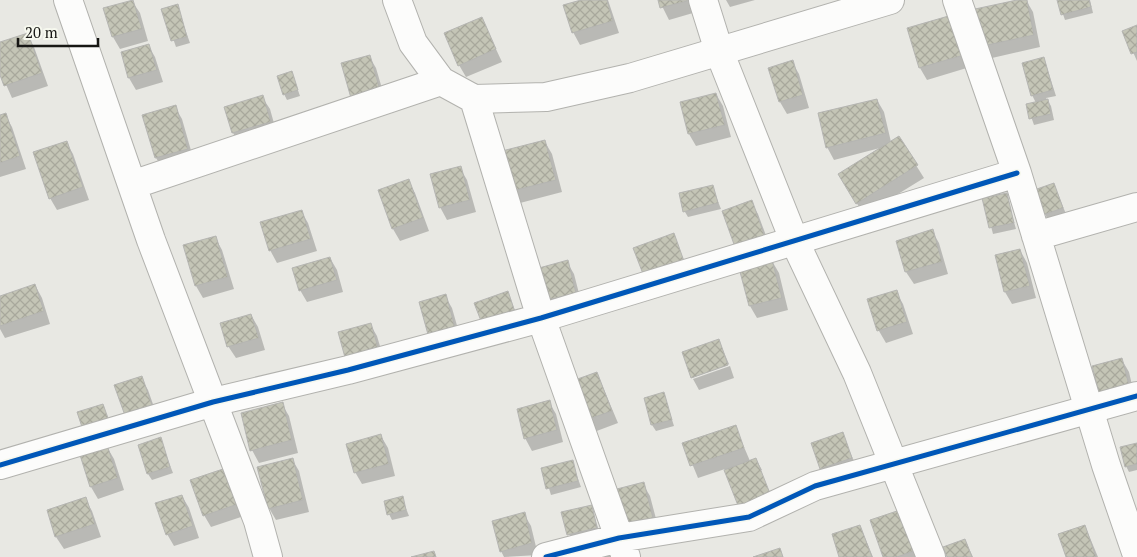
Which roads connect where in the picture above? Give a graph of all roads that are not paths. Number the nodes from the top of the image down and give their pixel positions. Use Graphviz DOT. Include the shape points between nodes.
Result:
graph roads {
  1 [pos="68,0"];
  2 [pos="397,0"];
  3 [pos="703,0"];
  4 [pos="890,0"];
  5 [pos="957,0"];
  6 [pos="719,51"];
  7 [pos="441,81"];
  8 [pos="474,99"];
  9 [pos="1017,174"];
  10 [pos="132,185"];
  11 [pos="1137,207"];
  12 [pos="1036,236"];
  13 [pos="794,240"];
  14 [pos="541,318"];
  15 [pos="1137,396"];
  16 [pos="213,402"];
  17 [pos="1089,409"];
  18 [pos="0,466"];
  19 [pos="893,466"];
  20 [pos="622,547"];
  21 [pos="1137,555"];
  22 [pos="268,557"];
  23 [pos="546,557"];
  24 [pos="931,557"];
  1 -- 10 [label="street"];
  2 -- 7 [label="street" via="413,42"];
  3 -- 6 [label="street"];
  4 -- 6 [label="street"];
  5 -- 9 [label="street"];
  6 -- 8 [label="street" via="630,78 546,97"];
  6 -- 13 [label="street"];
  7 -- 8 [label="street"];
  7 -- 10 [label="street"];
  8 -- 14 [label="street"];
  9 -- 12 [label="street"];
  9 -- 13 [label="street"];
  10 -- 16 [label="street"];
  11 -- 12 [label="street"];
  12 -- 17 [label="street"];
  13 -- 14 [label="street"];
  13 -- 19 [label="street" via="857,373"];
  14 -- 16 [label="street"];
  14 -- 20 [label="street"];
  15 -- 17 [label="street"];
  16 -- 18 [label="street"];
  16 -- 22 [label="street" via="258,521"];
  17 -- 19 [label="street"];
  17 -- 21 [label="street"];
  19 -- 20 [label="street" via="815,486 749,517"];
  19 -- 24 [label="street"];
  20 -- 23 [label="street"];
}
